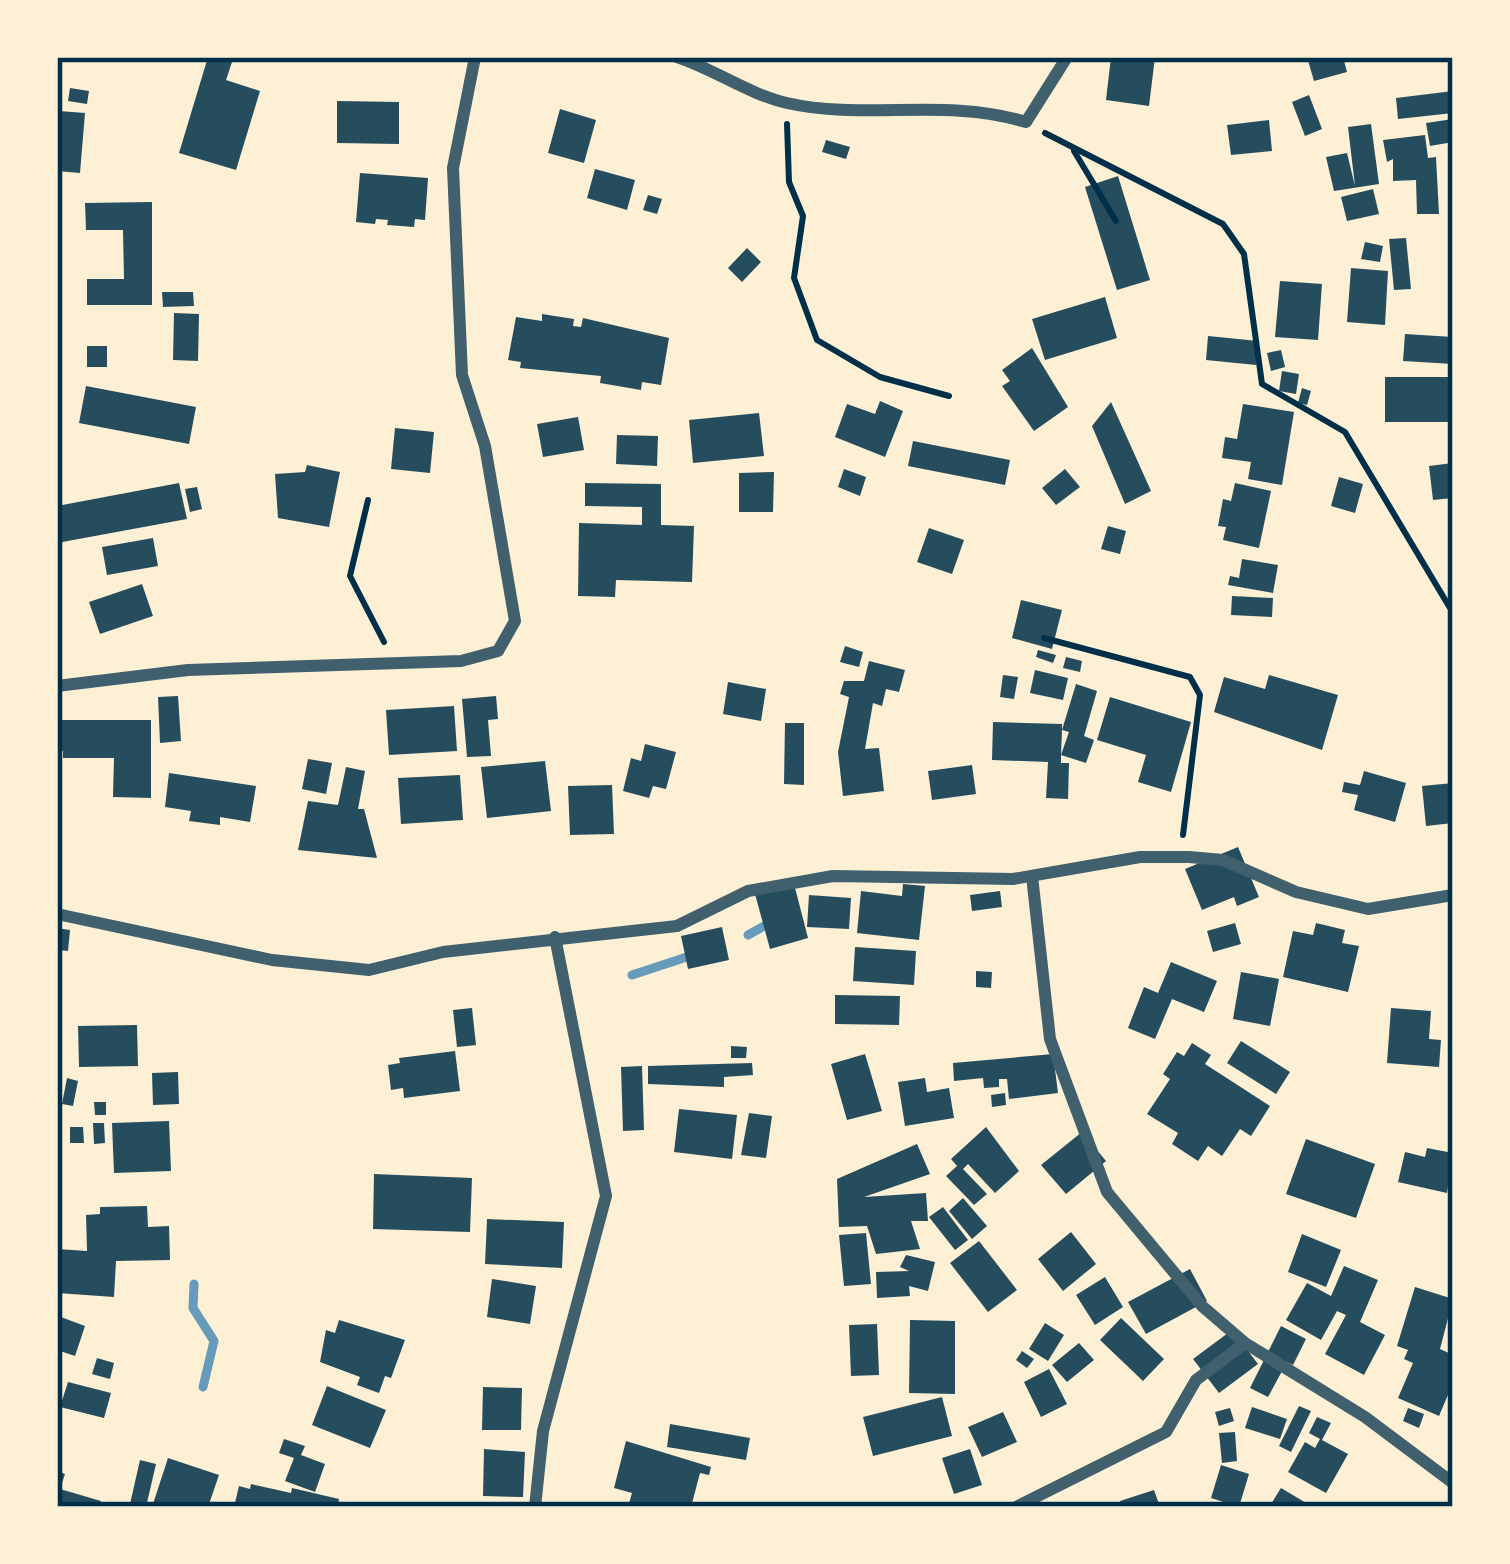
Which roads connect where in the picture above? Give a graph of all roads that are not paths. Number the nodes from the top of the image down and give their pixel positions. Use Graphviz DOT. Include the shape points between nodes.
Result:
graph roads {
  1 [pos="476,57"];
  2 [pos="677,57"];
  3 [pos="1067,57"];
  4 [pos="57,686"];
  5 [pos="1032,876"];
  6 [pos="1453,895"];
  7 [pos="57,914"];
  8 [pos="555,937"];
  9 [pos="1245,1343"];
  10 [pos="1453,1483"];
  11 [pos="536,1507"];
  12 [pos="1016,1507"];
  1 -- 4 [label="street" via="453,168 462,375 485,446 515,621 491,656 188,670"];
  2 -- 3 [label="street" via="786,103 935,105 1026,122"];
  5 -- 6 [label="street" via="1180,856 1223,860 1295,892 1368,909"];
  5 -- 8 [label="street" via="833,876 748,891 677,926"];
  5 -- 9 [label="street" via="1050,1039 1107,1192 1202,1306"];
  7 -- 8 [label="street" via="272,960 369,970"];
  8 -- 11 [label="street" via="606,1196 543,1431"];
  9 -- 10 [label="street"];
  9 -- 12 [label="street" via="1196,1380 1166,1432"];
}
